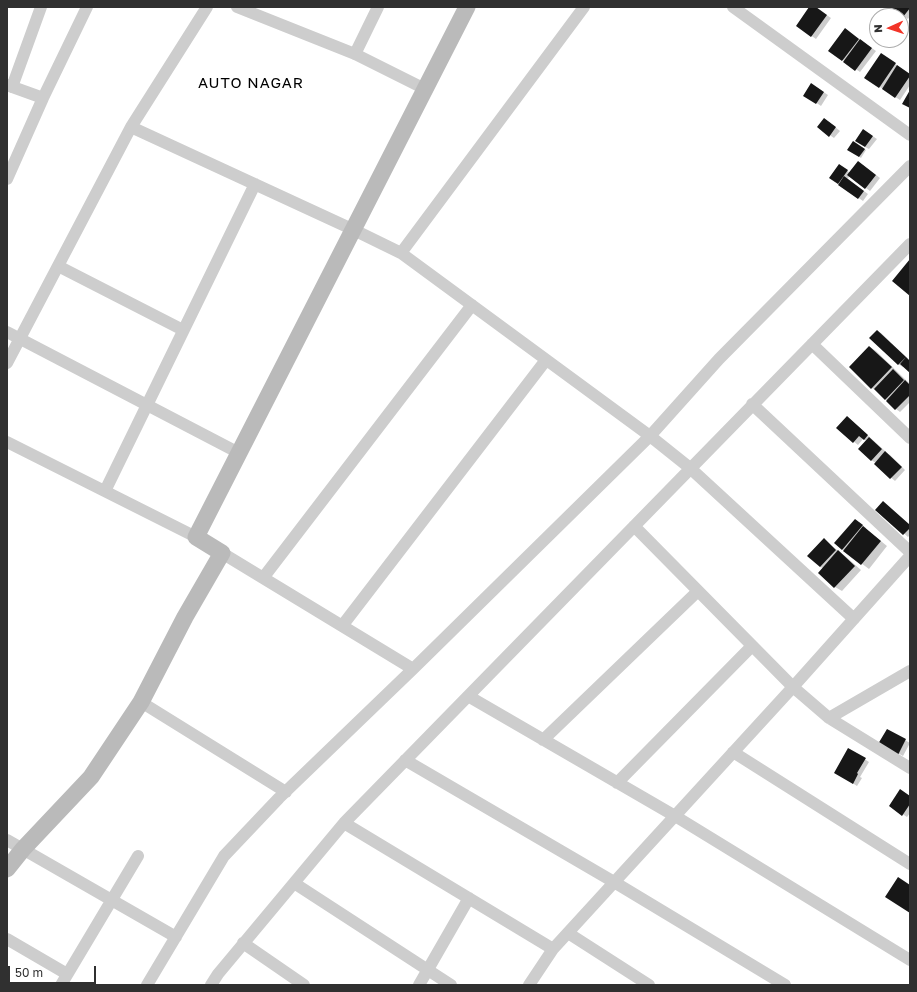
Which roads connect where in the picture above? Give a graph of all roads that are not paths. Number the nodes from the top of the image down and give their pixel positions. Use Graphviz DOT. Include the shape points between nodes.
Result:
graph roads {
  1 [pos="41,7"];
  2 [pos="87,7"];
  3 [pos="207,7"];
  4 [pos="237,7"];
  5 [pos="378,7"];
  6 [pos="467,7"];
  7 [pos="584,7"];
  8 [pos="733,7"];
  9 [pos="355,54"];
  10 [pos="9,86"];
  11 [pos="425,89"];
  12 [pos="43,98"];
  13 [pos="131,127"];
  14 [pos="910,135"];
  15 [pos="910,166"];
  16 [pos="7,179"];
  17 [pos="255,184"];
  18 [pos="354,230"];
  19 [pos="910,244"];
  20 [pos="400,253"];
  21 [pos="58,266"];
  22 [pos="472,305"];
  23 [pos="183,330"];
  24 [pos="7,332"];
  25 [pos="20,339"];
  26 [pos="812,344"];
  27 [pos="546,360"];
  28 [pos="7,363"];
  29 [pos="752,404"];
  30 [pos="147,405"];
  31 [pos="650,436"];
  32 [pos="910,438"];
  33 [pos="7,442"];
  34 [pos="239,453"];
  35 [pos="690,468"];
  36 [pos="104,491"];
  37 [pos="634,526"];
  38 [pos="196,537"];
  39 [pos="910,552"];
  40 [pos="222,553"];
  41 [pos="910,556"];
  42 [pos="263,578"];
  43 [pos="698,591"];
  44 [pos="854,618"];
  45 [pos="342,626"];
  46 [pos="752,646"];
  47 [pos="413,669"];
  48 [pos="910,671"];
  49 [pos="793,687"];
  50 [pos="468,696"];
  51 [pos="141,702"];
  52 [pos="829,718"];
  53 [pos="543,740"];
  54 [pos="733,752"];
  55 [pos="405,760"];
  56 [pos="910,768"];
  57 [pos="617,783"];
  58 [pos="286,792"];
  59 [pos="675,816"];
  60 [pos="344,823"];
  61 [pos="7,840"];
  62 [pos="23,849"];
  63 [pos="138,856"];
  64 [pos="910,864"];
  65 [pos="7,869"];
  66 [pos="614,882"];
  67 [pos="294,883"];
  68 [pos="470,898"];
  69 [pos="111,899"];
  70 [pos="568,933"];
  71 [pos="176,937"];
  72 [pos="7,939"];
  73 [pos="243,943"];
  74 [pos="553,949"];
  75 [pos="910,960"];
  76 [pos="428,970"];
  77 [pos="67,974"];
  78 [pos="61,985"];
  79 [pos="147,985"];
  80 [pos="211,985"];
  81 [pos="304,985"];
  82 [pos="419,985"];
  83 [pos="451,985"];
  84 [pos="529,985"];
  85 [pos="649,985"];
  86 [pos="785,985"];
  1 -- 10 [label="street"];
  2 -- 12 [label="street"];
  3 -- 13 [label="street"];
  4 -- 9 [label="street"];
  5 -- 9 [label="street"];
  6 -- 11 [label="street"];
  7 -- 20 [label="street"];
  8 -- 14 [label="street"];
  9 -- 11 [label="street"];
  10 -- 12 [label="street"];
  11 -- 18 [label="street"];
  12 -- 16 [label="street"];
  13 -- 17 [label="street"];
  13 -- 21 [label="street"];
  15 -- 31 [label="street" via="719,359"];
  17 -- 18 [label="street"];
  17 -- 23 [label="street"];
  18 -- 20 [label="street"];
  18 -- 34 [label="street"];
  19 -- 26 [label="street"];
  20 -- 22 [label="street"];
  21 -- 23 [label="street"];
  21 -- 25 [label="street"];
  22 -- 27 [label="street"];
  22 -- 42 [label="street"];
  23 -- 30 [label="street"];
  24 -- 25 [label="street"];
  25 -- 28 [label="street"];
  25 -- 30 [label="street"];
  26 -- 29 [label="street"];
  26 -- 32 [label="street"];
  27 -- 31 [label="street"];
  27 -- 45 [label="street"];
  29 -- 35 [label="street"];
  29 -- 39 [label="street"];
  30 -- 34 [label="street"];
  30 -- 36 [label="street"];
  31 -- 35 [label="street"];
  31 -- 47 [label="street"];
  33 -- 36 [label="street"];
  34 -- 38 [label="street"];
  35 -- 37 [label="street"];
  35 -- 44 [label="street"];
  36 -- 38 [label="street"];
  37 -- 43 [label="street"];
  37 -- 50 [label="street"];
  38 -- 40 [label="street"];
  40 -- 42 [label="street"];
  40 -- 51 [label="street"];
  41 -- 44 [label="street"];
  42 -- 45 [label="street"];
  43 -- 46 [label="street"];
  43 -- 53 [label="street"];
  44 -- 49 [label="street"];
  45 -- 47 [label="street"];
  46 -- 49 [label="street"];
  46 -- 57 [label="street"];
  47 -- 58 [label="street"];
  48 -- 52 [label="street"];
  49 -- 52 [label="street"];
  49 -- 54 [label="street"];
  50 -- 53 [label="street"];
  50 -- 55 [label="street"];
  51 -- 58 [label="street"];
  51 -- 62 [label="street" via="91,777"];
  52 -- 56 [label="street"];
  53 -- 57 [label="street"];
  54 -- 59 [label="street"];
  54 -- 64 [label="street"];
  55 -- 60 [label="street"];
  55 -- 66 [label="street"];
  57 -- 59 [label="street"];
  58 -- 71 [label="street" via="224,856"];
  59 -- 66 [label="street"];
  59 -- 75 [label="street"];
  60 -- 67 [label="street"];
  60 -- 68 [label="street"];
  61 -- 62 [label="street"];
  62 -- 65 [label="street"];
  62 -- 69 [label="street"];
  63 -- 69 [label="street"];
  66 -- 70 [label="street"];
  66 -- 86 [label="street"];
  67 -- 73 [label="street"];
  67 -- 76 [label="street"];
  68 -- 74 [label="street"];
  68 -- 76 [label="street"];
  69 -- 71 [label="street"];
  69 -- 77 [label="street"];
  70 -- 74 [label="street"];
  70 -- 85 [label="street"];
  71 -- 79 [label="street"];
  72 -- 77 [label="street"];
  73 -- 80 [label="street"];
  73 -- 81 [label="street"];
  74 -- 84 [label="street"];
  76 -- 82 [label="street"];
  76 -- 83 [label="street"];
  77 -- 78 [label="street"];
}
